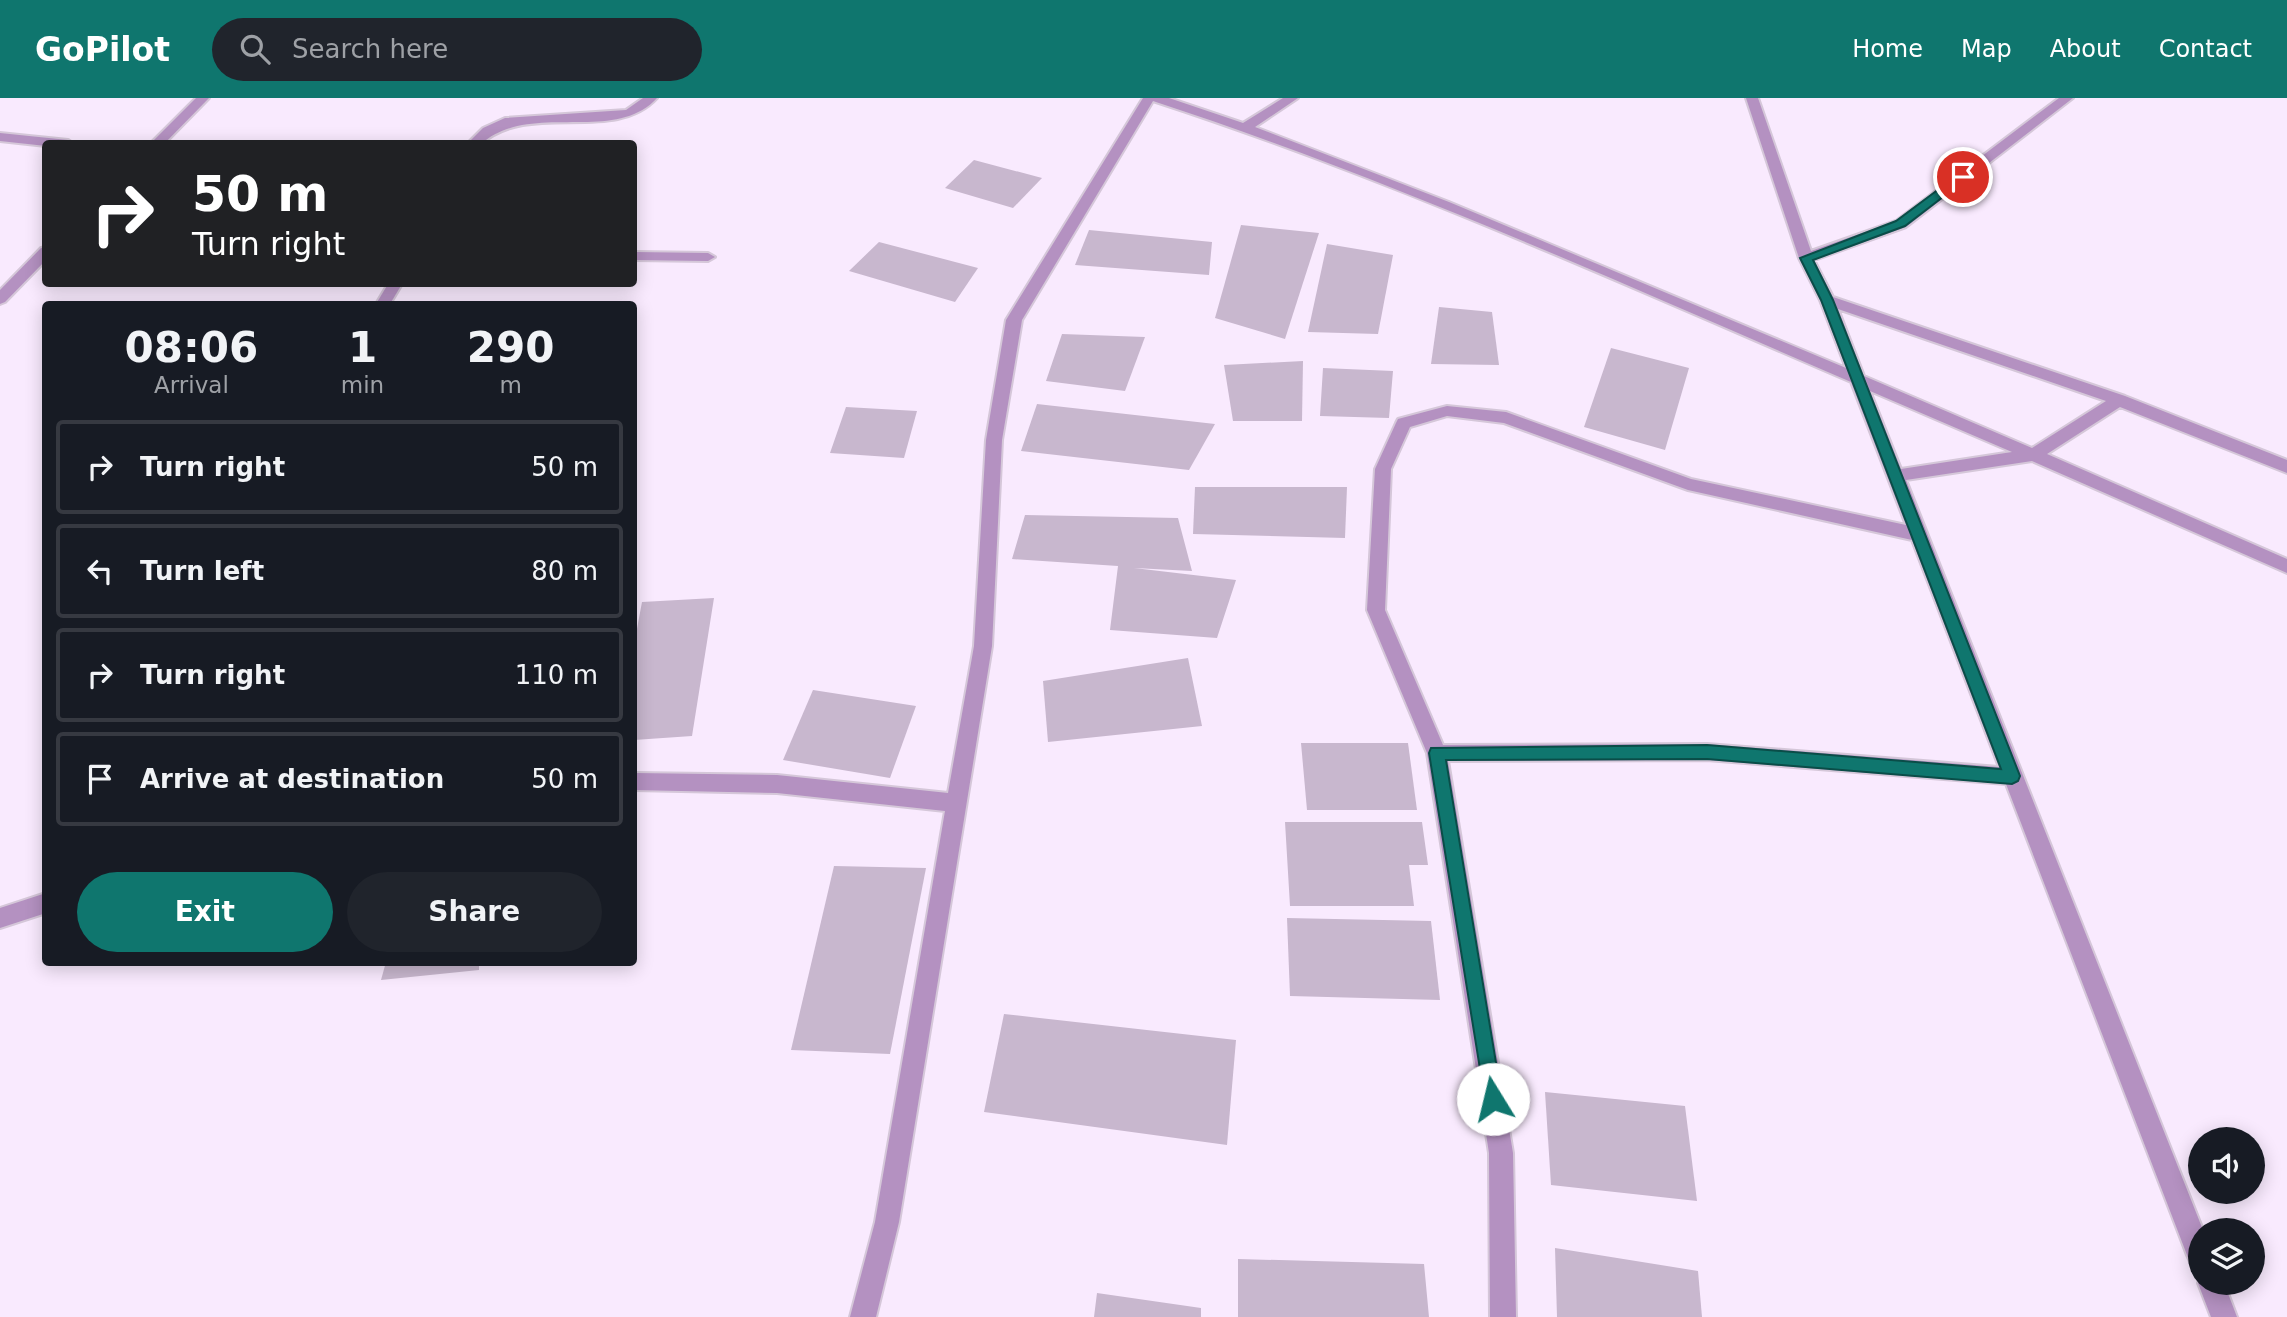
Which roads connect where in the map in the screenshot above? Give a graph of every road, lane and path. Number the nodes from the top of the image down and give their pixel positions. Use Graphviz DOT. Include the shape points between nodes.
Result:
graph roads {
  1 [pos="203,98"];
  2 [pos="650,98"];
  3 [pos="1149,98"];
  4 [pos="1156,98"];
  5 [pos="1292,98"];
  6 [pos="1752,98"];
  7 [pos="2067,98"];
  8 [pos="1247,126"];
  9 [pos="0,136"];
  10 [pos="160,140"];
  11 [pos="478,140"];
  12 [pos="42,141"];
  13 [pos="42,255"];
  14 [pos="637,256"];
  15 [pos="708,257"];
  16 [pos="1806,258"];
  17 [pos="0,299"];
  18 [pos="1827,300"];
  19 [pos="1854,376"];
  20 [pos="2119,400"];
  21 [pos="2034,454"];
  22 [pos="2287,467"];
  23 [pos="1894,476"];
  24 [pos="1916,534"];
  25 [pos="2287,566"];
  26 [pos="1437,753"];
  27 [pos="2012,776"];
  28 [pos="637,781"];
  29 [pos="957,803"];
  30 [pos="42,904"];
  31 [pos="0,918"];
  32 [pos="2188,1224"];
  33 [pos="2216,1295"];
  34 [pos="863,1317"];
  35 [pos="1503,1317"];
  36 [pos="2224,1317"];
  1 -- 10 [label="street"];
  2 -- 11 [label="street" via="629,114 510,121"];
  3 -- 29 [label="street" via="1014,320 994,440 983,646"];
  4 -- 8 [label="street"];
  5 -- 8 [label="street"];
  6 -- 16 [label="street"];
  7 -- 16 [label="street" via="1900,224"];
  8 -- 19 [label="street"];
  9 -- 12 [label="street"];
  13 -- 17 [label="street"];
  14 -- 15 [label="street"];
  16 -- 18 [label="street"];
  18 -- 19 [label="street"];
  18 -- 20 [label="street"];
  19 -- 21 [label="street"];
  19 -- 23 [label="street"];
  20 -- 21 [label="street"];
  20 -- 22 [label="street"];
  21 -- 23 [label="street"];
  21 -- 25 [label="street"];
  23 -- 24 [label="street"];
  24 -- 26 [label="street" via="1688,485 1506,418 1447,411 1404,423 1383,469 1376,610"];
  24 -- 27 [label="street"];
  26 -- 27 [label="street" via="1707,752"];
  26 -- 35 [label="street" via="1501,1153"];
  27 -- 32 [label="street"];
  28 -- 29 [label="street" via="777,784"];
  29 -- 34 [label="street" via="887,1222"];
  30 -- 31 [label="street"];
  33 -- 36 [label="street"];
}
